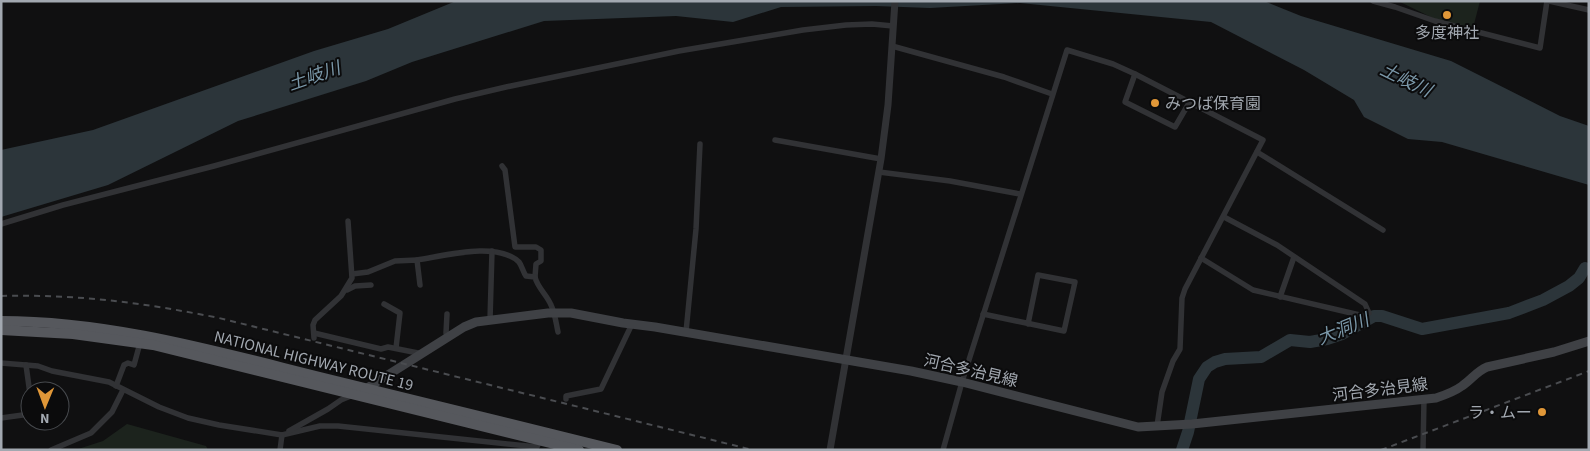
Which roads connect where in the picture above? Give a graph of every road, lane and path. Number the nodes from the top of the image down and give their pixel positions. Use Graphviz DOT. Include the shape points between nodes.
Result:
graph roads {
  1 [pos="895,1"];
  2 [pos="1373,1"];
  3 [pos="1548,1"];
  4 [pos="1395,4"];
  5 [pos="1589,10"];
  6 [pos="893,26"];
  7 [pos="892,46"];
  8 [pos="1135,74"];
  9 [pos="1052,94"];
  10 [pos="1189,103"];
  11 [pos="775,140"];
  12 [pos="700,144"];
  13 [pos="1256,152"];
  14 [pos="881,159"];
  15 [pos="502,166"];
  16 [pos="879,172"];
  17 [pos="1020,194"];
  18 [pos="1224,217"];
  19 [pos="348,221"];
  20 [pos="1,224"];
  21 [pos="1383,230"];
  22 [pos="492,251"];
  23 [pos="1294,257"];
  24 [pos="1201,258"];
  25 [pos="417,260"];
  26 [pos="352,274"];
  27 [pos="535,277"];
  28 [pos="371,285"];
  29 [pos="420,285"];
  30 [pos="343,293"];
  31 [pos="1280,296"];
  32 [pos="384,304"];
  33 [pos="554,313"];
  34 [pos="447,314"];
  35 [pos="983,314"];
  36 [pos="490,320"];
  37 [pos="1,322"];
  38 [pos="632,324"];
  39 [pos="1028,324"];
  40 [pos="1,330"];
  41 [pos="558,332"];
  42 [pos="686,332"];
  43 [pos="448,338"];
  44 [pos="1589,341"];
  45 [pos="140,343"];
  46 [pos="396,348"];
  47 [pos="423,354"];
  48 [pos="846,360"];
  49 [pos="1,363"];
  50 [pos="26,365"];
  51 [pos="28,381"];
  52 [pos="962,382"];
  53 [pos="116,386"];
  54 [pos="367,389"];
  55 [pos="123,390"];
  56 [pos="355,394"];
  57 [pos="566,399"];
  58 [pos="1424,399"];
  59 [pos="20,415"];
  60 [pos="1,418"];
  61 [pos="1157,426"];
  62 [pos="282,435"];
  63 [pos="539,442"];
  64 [pos="51,450"];
  65 [pos="280,450"];
  66 [pos="579,450"];
  67 [pos="617,450"];
  68 [pos="830,450"];
  69 [pos="943,450"];
  70 [pos="1423,450"];
  1 -- 6 [label="street"];
  2 -- 4 [label="street"];
  3 -- 4 [label="street" via="1540,48 1435,22"];
  3 -- 5 [label="street"];
  6 -- 7 [label="street"];
  6 -- 20 [label="street" via="846,25 803,30 679,51 506,87"];
  7 -- 9 [label="street"];
  7 -- 14 [label="street"];
  8 -- 9 [label="street" via="1067,50"];
  8 -- 10 [label="street"];
  8 -- 10 [label="street" via="1125,102 1175,127"];
  9 -- 17 [label="street"];
  10 -- 13 [label="street" via="1263,140"];
  11 -- 14 [label="street"];
  12 -- 42 [label="street"];
  13 -- 18 [label="street"];
  13 -- 21 [label="street"];
  14 -- 16 [label="street"];
  15 -- 27 [label="street" via="515,247 541,250"];
  16 -- 17 [label="street"];
  16 -- 48 [label="street"];
  17 -- 35 [label="street"];
  18 -- 23 [label="street"];
  18 -- 24 [label="street"];
  19 -- 26 [label="street"];
  22 -- 25 [label="street"];
  22 -- 27 [label="street" via="517,261 526,276"];
  22 -- 36 [label="street"];
  23 -- 31 [label="street"];
  23 -- 31 [label="street" via="1365,304 1369,313 1364,316"];
  24 -- 31 [label="street" via="1253,290"];
  24 -- 61 [label="street" via="1182,298 1180,349 1162,392"];
  25 -- 26 [label="street" via="395,261 368,272"];
  25 -- 29 [label="street"];
  26 -- 30 [label="street"];
  27 -- 33 [label="street"];
  28 -- 30 [label="street" via="355,286"];
  30 -- 46 [label="street" via="314,320 314,336 381,349"];
  32 -- 46 [label="street" via="400,313"];
  33 -- 36 [label="main road, 河合多治見線"];
  33 -- 38 [label="main road, 河合多治見線"];
  33 -- 41 [label="street"];
  34 -- 43 [label="street"];
  35 -- 39 [label="street"];
  35 -- 52 [label="street"];
  36 -- 43 [label="main road, 河合多治見線" via="476,322"];
  37 -- 54 [label="highway, NATIONAL HIGHWAY ROUTE 19" via="47,323 139,334"];
  38 -- 42 [label="main road, 河合多治見線"];
  38 -- 57 [label="street" via="601,389 566,396"];
  39 -- 39 [label="street" via="1064,331 1075,282 1038,275"];
  40 -- 45 [label="highway, NATIONAL HIGHWAY ROUTE 19" via="73,334"];
  42 -- 48 [label="main road, 河合多治見線"];
  43 -- 47 [label="main road, 河合多治見線"];
  44 -- 58 [label="main road, 河合多治見線" via="1487,367 1453,392"];
  45 -- 53 [label="street" via="134,365 124,365"];
  45 -- 56 [label="highway, NATIONAL HIGHWAY ROUTE 19"];
  46 -- 47 [label="street"];
  47 -- 54 [label="main road, 河合多治見線"];
  48 -- 52 [label="main road, 河合多治見線"];
  48 -- 68 [label="street"];
  49 -- 50 [label="street"];
  50 -- 51 [label="street"];
  50 -- 53 [label="street"];
  52 -- 61 [label="main road, 河合多治見線" via="1138,427"];
  52 -- 69 [label="street"];
  53 -- 55 [label="street"];
  54 -- 56 [label="main road, 河合多治見線"];
  54 -- 63 [label="highway, NATIONAL HIGHWAY ROUTE 19"];
  55 -- 62 [label="street" via="188,418"];
  55 -- 64 [label="street" via="112,412 92,433"];
  56 -- 62 [label="street"];
  56 -- 63 [label="highway, NATIONAL HIGHWAY ROUTE 19"];
  58 -- 61 [label="main road, 河合多治見線"];
  58 -- 70 [label="street"];
  59 -- 60 [label="street"];
  62 -- 63 [label="street" via="320,426 338,426"];
  62 -- 65 [label="street"];
  63 -- 66 [label="highway, NATIONAL HIGHWAY ROUTE 19"];
  63 -- 67 [label="highway, NATIONAL HIGHWAY ROUTE 19"];
}
